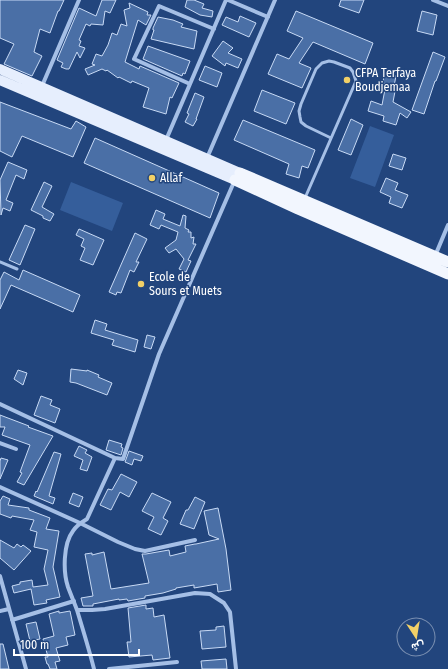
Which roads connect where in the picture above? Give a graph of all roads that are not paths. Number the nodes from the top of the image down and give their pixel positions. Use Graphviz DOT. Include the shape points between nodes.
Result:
graph roads {
  1 [pos="79,0"];
  2 [pos="227,0"];
  3 [pos="275,0"];
  4 [pos="433,0"];
  5 [pos="448,6"];
  6 [pos="268,17"];
  7 [pos="214,29"];
  8 [pos="0,69"];
  9 [pos="0,80"];
  10 [pos="190,84"];
  11 [pos="42,86"];
  12 [pos="330,138"];
  13 [pos="165,141"];
  14 [pos="207,158"];
  15 [pos="237,176"];
  16 [pos="304,200"];
  17 [pos="448,225"];
  18 [pos="434,256"];
  19 [pos="0,262"];
  20 [pos="448,262"];
  21 [pos="17,270"];
  22 [pos="448,274"];
  23 [pos="0,404"];
  24 [pos="0,443"];
  25 [pos="16,449"];
  26 [pos="115,458"];
  27 [pos="0,487"];
  28 [pos="80,523"];
  29 [pos="195,540"];
  30 [pos="0,576"];
  31 [pos="74,601"];
  32 [pos="9,609"];
  33 [pos="77,610"];
  34 [pos="0,611"];
  35 [pos="12,620"];
  36 [pos="177,662"];
  37 [pos="26,669"];
  38 [pos="94,669"];
  39 [pos="109,669"];
  40 [pos="236,669"];
  1 -- 11 [label="street"];
  2 -- 6 [label="street"];
  2 -- 7 [label="street"];
  3 -- 6 [label="street"];
  4 -- 5 [label="street"];
  6 -- 14 [label="street"];
  7 -- 10 [label="street"];
  7 -- 10 [label="street" via="159,6 134,59"];
  8 -- 11 [label="main road"];
  9 -- 15 [label="main road"];
  10 -- 13 [label="street"];
  11 -- 13 [label="main road"];
  12 -- 12 [label="lane" via="356,81 350,68 329,61 316,68 299,111 301,122"];
  12 -- 16 [label="lane"];
  13 -- 14 [label="main road"];
  14 -- 15 [label="main road"];
  15 -- 16 [label="highway"];
  15 -- 22 [label="highway" via="298,209"];
  15 -- 26 [label="street" via="159,354 123,459"];
  16 -- 18 [label="highway"];
  17 -- 18 [label="street"];
  18 -- 20 [label="highway"];
  19 -- 21 [label="lane"];
  23 -- 26 [label="street"];
  24 -- 25 [label="street"];
  26 -- 28 [label="street" via="87,519"];
  27 -- 28 [label="street"];
  28 -- 29 [label="street" via="118,542 145,550"];
  28 -- 31 [label="street" via="68,540 66,552 65,572"];
  30 -- 32 [label="street"];
  31 -- 33 [label="street"];
  31 -- 35 [label="street"];
  32 -- 34 [label="street"];
  32 -- 35 [label="street"];
  33 -- 38 [label="street"];
  33 -- 40 [label="street" via="105,609 195,593 210,594 224,603 230,612"];
  35 -- 37 [label="street"];
  36 -- 39 [label="street"];
}
